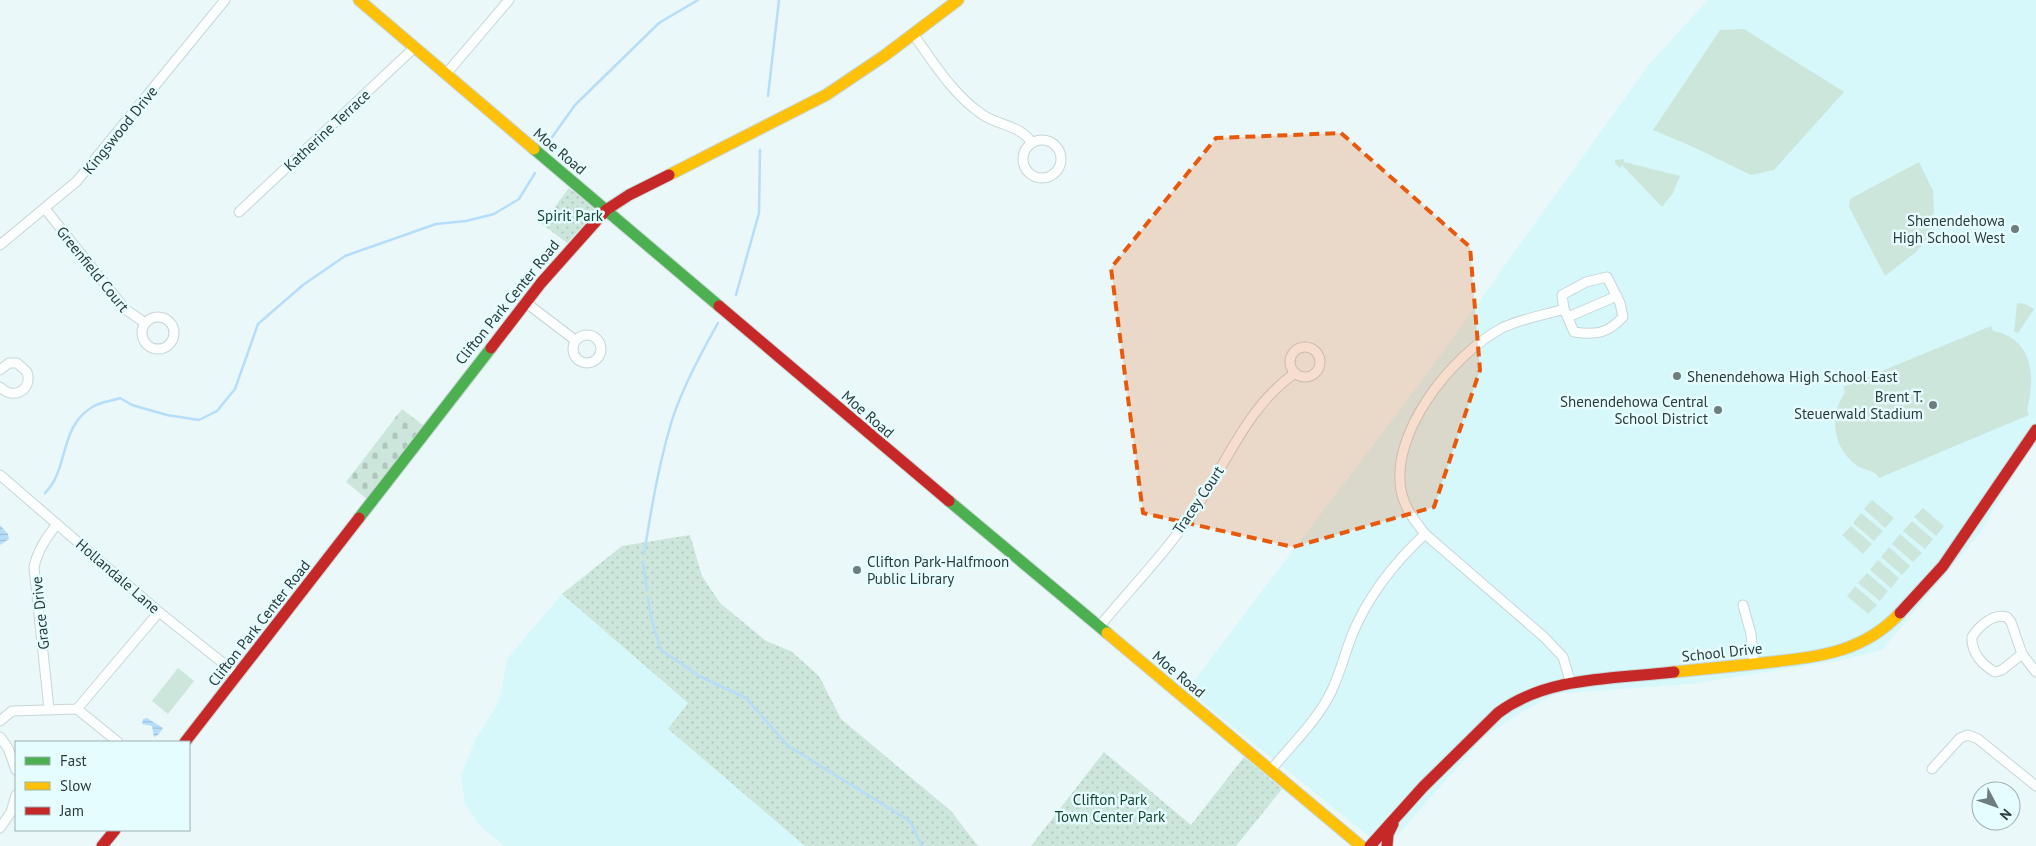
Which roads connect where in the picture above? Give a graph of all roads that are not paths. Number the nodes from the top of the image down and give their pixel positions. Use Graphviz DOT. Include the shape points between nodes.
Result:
graph roads {
  1 [pos="225,0"];
  2 [pos="359,0"];
  3 [pos="509,0"];
  4 [pos="958,0"];
  5 [pos="913,34"];
  6 [pos="414,48"];
  7 [pos="446,74"];
  8 [pos="1032,143"];
  9 [pos="46,210"];
  10 [pos="606,210"];
  11 [pos="239,212"];
  12 [pos="0,245"];
  13 [pos="1617,296"];
  14 [pos="526,302"];
  15 [pos="1566,313"];
  16 [pos="145,324"];
  17 [pos="575,340"];
  18 [pos="0,370"];
  19 [pos="1295,373"];
  20 [pos="0,387"];
  21 [pos="2036,430"];
  22 [pos="0,475"];
  23 [pos="57,524"];
  24 [pos="1425,534"];
  25 [pos="1743,605"];
  26 [pos="159,612"];
  27 [pos="1099,627"];
  28 [pos="2022,654"];
  29 [pos="1754,664"];
  30 [pos="2036,672"];
  31 [pos="238,675"];
  32 [pos="1571,684"];
  33 [pos="49,709"];
  34 [pos="77,709"];
  35 [pos="0,721"];
  36 [pos="0,737"];
  37 [pos="117,741"];
  38 [pos="186,741"];
  39 [pos="15,767"];
  40 [pos="1932,769"];
  41 [pos="1270,770"];
  42 [pos="2036,786"];
  43 [pos="15,798"];
  44 [pos="1402,810"];
  45 [pos="0,828"];
  46 [pos="114,831"];
  47 [pos="102,846"];
  48 [pos="1361,846"];
  49 [pos="1370,846"];
  50 [pos="1387,846"];
  1 -- 9 [label="street, Kingswood Drive" via="78,181"];
  2 -- 6 [label="street, Moe Road"];
  3 -- 7 [label="street"];
  4 -- 5 [label="street, Clifton Park Center Road"];
  5 -- 8 [label="street" via="948,83 968,104 985,116 1021,130"];
  5 -- 10 [label="street, Clifton Park Center Road" via="862,73 806,107 629,195"];
  6 -- 7 [label="street, Moe Road"];
  6 -- 11 [label="street, Katherine Terrace"];
  7 -- 10 [label="street, Moe Road"];
  8 -- 8 [label="street" via="1050,142 1060,151 1060,164 1052,175 1039,178 1027,171 1023,163 1024,154"];
  9 -- 12 [label="street, Kingswood Drive"];
  9 -- 16 [label="street, Greenfield Court" via="124,309"];
  10 -- 14 [label="street, Clifton Park Center Road"];
  10 -- 27 [label="street, Moe Road"];
  13 -- 15 [label="street"];
  13 -- 15 [label="street" via="1607,277 1586,282 1562,295"];
  13 -- 15 [label="street" via="1623,317 1614,326 1594,335 1574,332"];
  14 -- 17 [label="street"];
  14 -- 31 [label="street, Clifton Park Center Road"];
  15 -- 24 [label="street" via="1503,328 1468,353 1417,416 1404,443 1400,478 1402,495 1411,516"];
  18 -- 20 [label="street" via="8,363 17,363 27,372 29,380 18,394 9,394"];
  19 -- 27 [label="street, Tracey Court" via="1267,396 1249,419 1196,508"];
  21 -- 29 [label="street, School Drive" via="1943,566 1884,629 1837,652"];
  22 -- 23 [label="street, Hollandale Lane"];
  23 -- 26 [label="street, Hollandale Lane"];
  23 -- 33 [label="street, Grace Drive" via="36,555 34,567"];
  24 -- 32 [label="street" via="1544,637 1563,657"];
  24 -- 41 [label="street" via="1384,577 1353,632 1331,692 1314,718"];
  25 -- 29 [label="street" via="1752,634"];
  26 -- 31 [label="street, Hollandale Lane"];
  26 -- 34 [label="street"];
  27 -- 41 [label="street, Moe Road"];
  28 -- 28 [label="street" via="1995,672 1975,654 1972,637 1985,622 2005,616 2011,622"];
  28 -- 30 [label="street"];
  29 -- 32 [label="street, School Drive"];
  31 -- 38 [label="street, Clifton Park Center Road"];
  32 -- 44 [label="street, School Drive" via="1540,690 1504,708"];
  33 -- 34 [label="street"];
  33 -- 35 [label="street" via="12,711"];
  34 -- 37 [label="street"];
  36 -- 39 [label="street"];
  40 -- 42 [label="street" via="1960,738 1968,735 1978,739"];
  41 -- 48 [label="street, Moe Road"];
  43 -- 45 [label="street"];
  44 -- 49 [label="street, School Drive"];
  44 -- 50 [label="street" via="1388,834"];
  46 -- 47 [label="street"];
}
